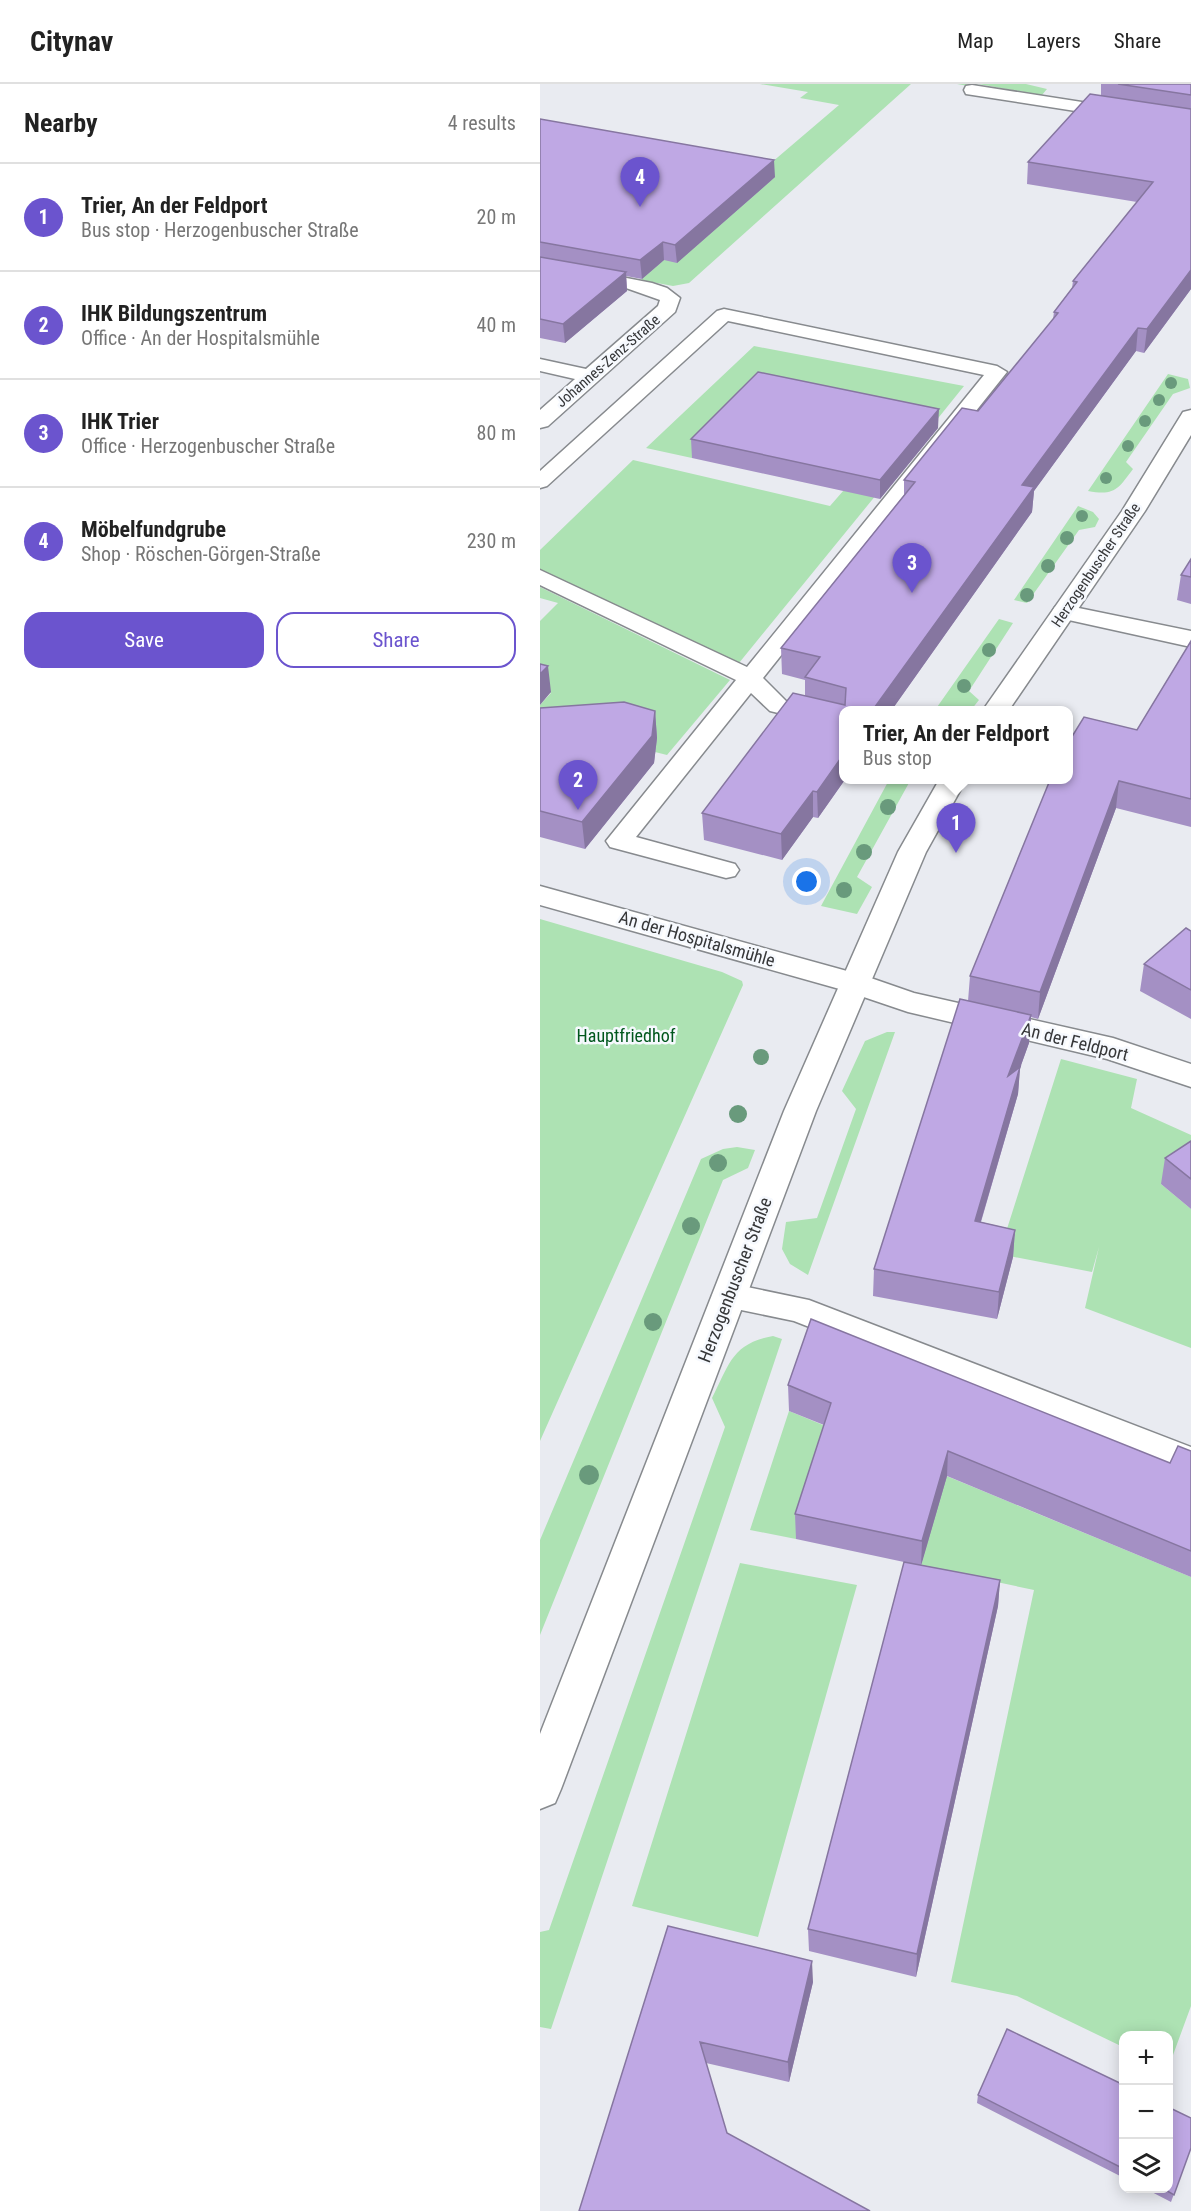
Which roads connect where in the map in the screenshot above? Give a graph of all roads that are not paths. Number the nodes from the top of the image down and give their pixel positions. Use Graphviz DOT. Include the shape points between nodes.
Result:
graph roads {
  1 [pos="972,90"];
  2 [pos="1191,124"];
  3 [pos="540,267"];
  4 [pos="540,365"];
  5 [pos="590,376"];
  6 [pos="1191,417"];
  7 [pos="540,421"];
  8 [pos="540,482"];
  9 [pos="540,577"];
  10 [pos="1064,612"];
  11 [pos="1191,639"];
  12 [pos="750,678"];
  13 [pos="999,706"];
  14 [pos="839,721"];
  15 [pos="950,784"];
  16 [pos="726,870"];
  17 [pos="540,895"];
  18 [pos="854,983"];
  19 [pos="1191,1076"];
  20 [pos="728,1296"];
  21 [pos="1191,1461"];
  22 [pos="540,1789"];
  1 -- 2 [label="street"];
  3 -- 5 [label="street, Johannes-Zenz-Straße" via="646,287 670,297 668,308"];
  4 -- 5 [label="street"];
  5 -- 7 [label="street, Johannes-Zenz-Straße"];
  6 -- 10 [label="street, Herzogenbuscher Straße"];
  8 -- 12 [label="lane" via="724,315 997,372"];
  9 -- 12 [label="lane"];
  10 -- 11 [label="street"];
  10 -- 13 [label="street, Herzogenbuscher Straße"];
  12 -- 14 [label="lane" via="778,706"];
  12 -- 16 [label="lane" via="619,841"];
  15 -- 18 [label="street, Herzogenbuscher Straße" via="912,852"];
  17 -- 18 [label="street, An der Hospitalsmühle"];
  18 -- 19 [label="street, An der Feldport" via="908,1002 1113,1049"];
  18 -- 20 [label="street, Herzogenbuscher Straße"];
  20 -- 21 [label="lane" via="798,1309"];
  20 -- 22 [label="street, Herzogenbuscher Straße"];
}
